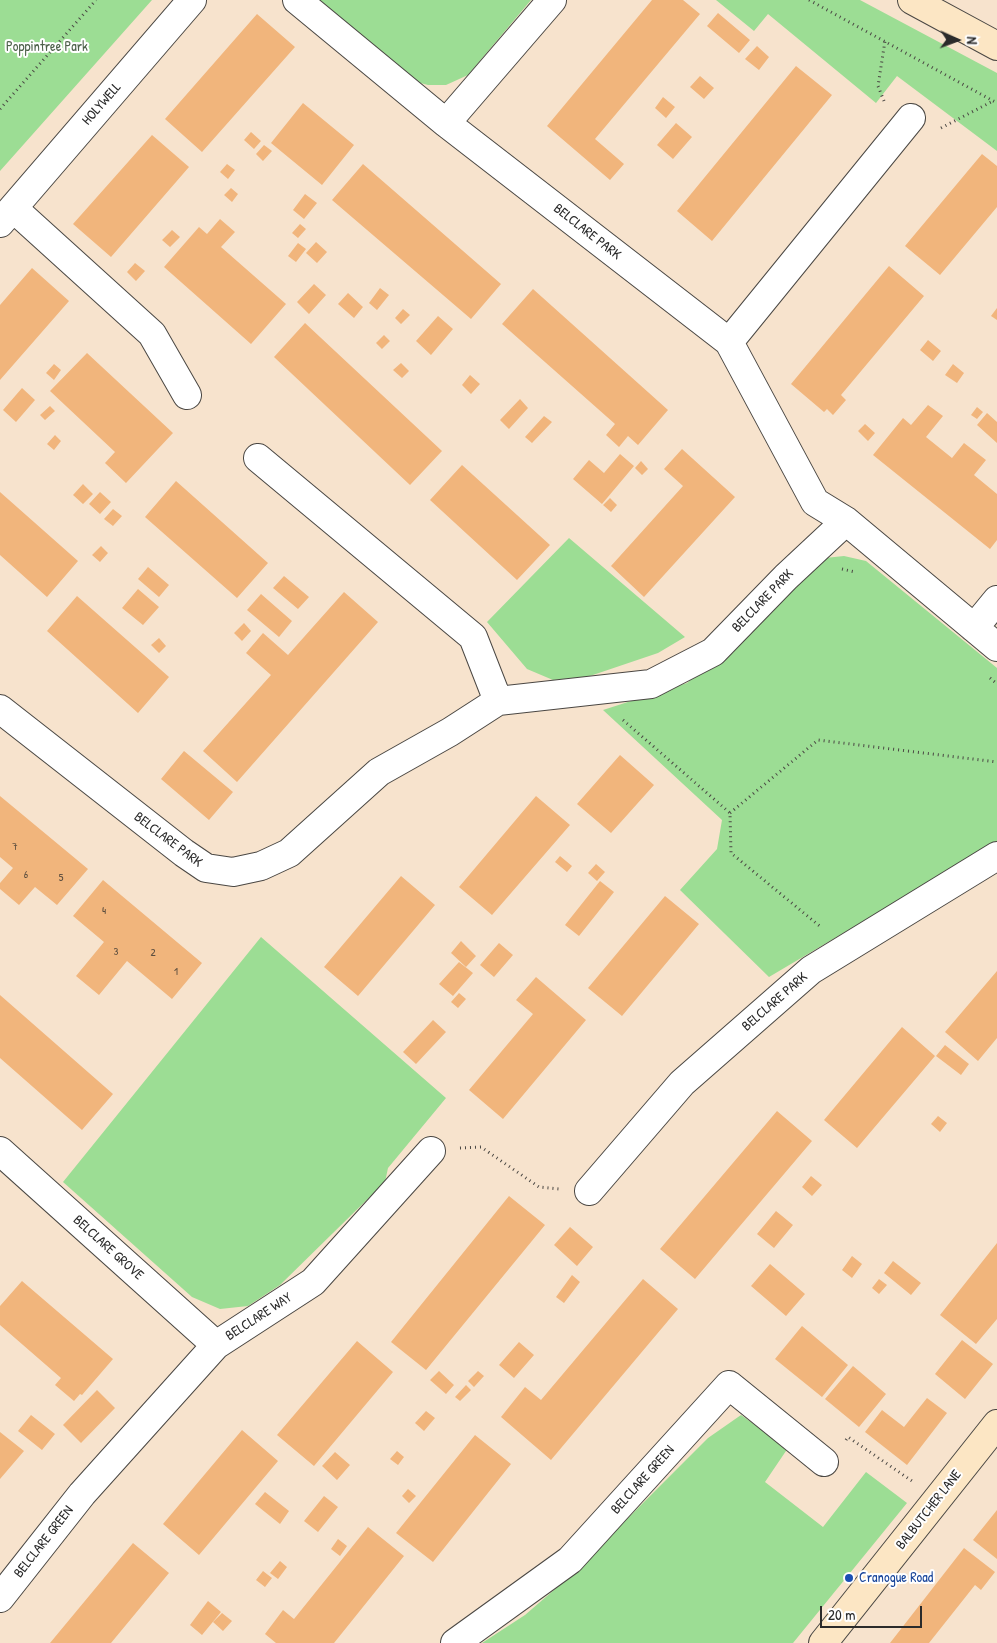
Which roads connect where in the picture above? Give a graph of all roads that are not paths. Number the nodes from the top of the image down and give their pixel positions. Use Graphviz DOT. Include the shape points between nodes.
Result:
graph roads {
  1 [pos="192,0"];
  2 [pos="298,0"];
  3 [pos="552,0"];
  4 [pos="912,0"];
  5 [pos="997,46"];
  6 [pos="446,123"];
  7 [pos="904,127"];
  8 [pos="7,215"];
  9 [pos="729,342"];
  10 [pos="187,395"];
  11 [pos="258,458"];
  12 [pos="846,521"];
  13 [pos="997,600"];
  14 [pos="974,628"];
  15 [pos="997,647"];
  16 [pos="498,701"];
  17 [pos="0,709"];
  18 [pos="997,856"];
  19 [pos="0,1151"];
  20 [pos="431,1151"];
  21 [pos="590,1191"];
  22 [pos="216,1345"];
  23 [pos="997,1424"];
  24 [pos="824,1462"];
  25 [pos="89,1487"];
  26 [pos="0,1598"];
  27 [pos="455,1643"];
  28 [pos="823,1643"];
  1 -- 8 [label="street, HOLYWELL"];
  2 -- 6 [label="street, BELCLARE PARK"];
  3 -- 6 [label="street"];
  4 -- 5 [label="street"];
  6 -- 9 [label="street, BELCLARE PARK"];
  7 -- 9 [label="street"];
  8 -- 10 [label="street, HOLYWELL" via="152,334"];
  9 -- 12 [label="street, BELCLARE PARK" via="815,502"];
  11 -- 16 [label="street" via="473,637"];
  12 -- 14 [label="street, BELCLARE PARK"];
  12 -- 16 [label="street, BELCLARE PARK" via="713,652 651,684"];
  13 -- 14 [label="street"];
  14 -- 15 [label="street, BELCLARE PARK"];
  16 -- 17 [label="street, BELCLARE PARK" via="379,772 288,853 261,866 233,872 206,868 184,853"];
  18 -- 21 [label="street, BELCLARE PARK" via="811,970 682,1083"];
  19 -- 22 [label="street, BELCLARE GROVE"];
  20 -- 22 [label="street, BELCLARE WAY" via="313,1282"];
  22 -- 25 [label="street, BELCLARE WAY"];
  23 -- 28 [label="street, BALBUTCHER LANE"];
  24 -- 27 [label="street, BELCLARE GREEN" via="729,1385 570,1560"];
  25 -- 26 [label="street, BELCLARE GREEN"];
}
